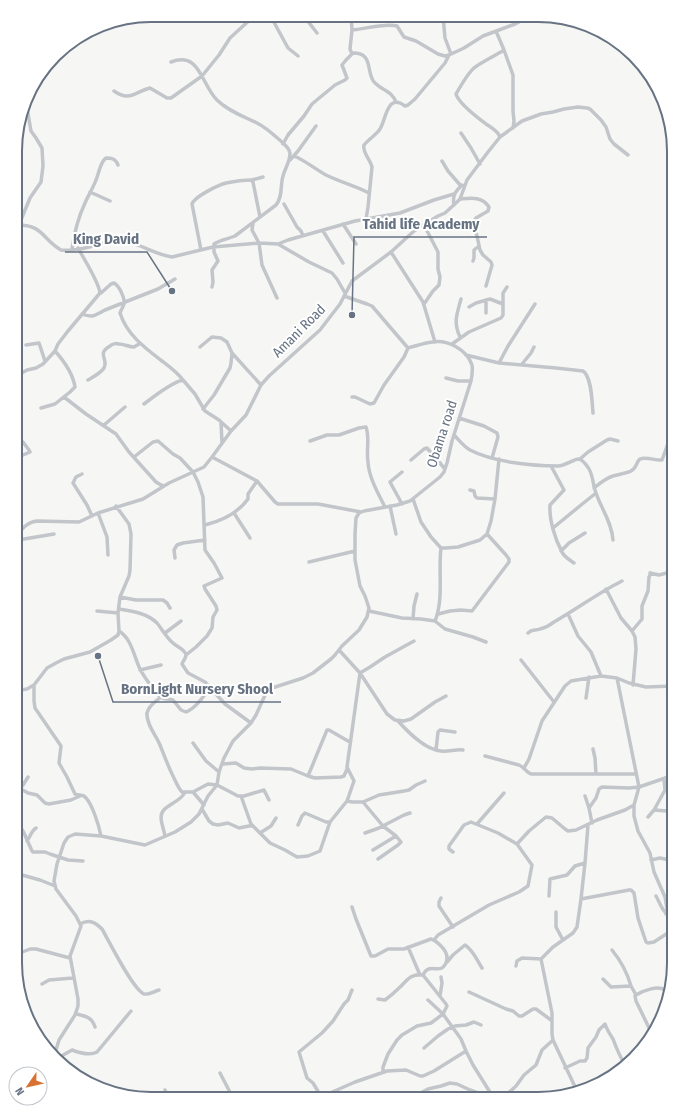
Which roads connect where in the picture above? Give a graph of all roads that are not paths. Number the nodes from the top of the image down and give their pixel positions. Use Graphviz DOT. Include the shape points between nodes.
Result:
graph roads {
  1 [pos="248,22"];
  2 [pos="274,22"];
  3 [pos="308,22"];
  4 [pos="352,22"];
  5 [pos="444,22"];
  6 [pos="519,22"];
  7 [pos="352,30"];
  8 [pos="496,31"];
  9 [pos="317,33"];
  10 [pos="504,50"];
  11 [pos="352,53"];
  12 [pos="450,55"];
  13 [pos="298,56"];
  14 [pos="171,62"];
  15 [pos="202,76"];
  16 [pos="114,90"];
  17 [pos="396,102"];
  18 [pos="28,113"];
  19 [pos="316,126"];
  20 [pos="513,128"];
  21 [pos="461,133"];
  22 [pos="500,137"];
  23 [pos="283,144"];
  24 [pos="628,155"];
  25 [pos="294,156"];
  26 [pos="290,160"];
  27 [pos="442,161"];
  28 [pos="480,164"];
  29 [pos="118,165"];
  30 [pos="263,177"];
  31 [pos="252,180"];
  32 [pos="467,180"];
  33 [pos="462,186"];
  34 [pos="90,192"];
  35 [pos="369,193"];
  36 [pos="454,194"];
  37 [pos="460,199"];
  38 [pos="110,201"];
  39 [pos="284,204"];
  40 [pos="454,205"];
  41 [pos="22,215"];
  42 [pos="260,216"];
  43 [pos="366,219"];
  44 [pos="253,222"];
  45 [pos="343,224"];
  46 [pos="424,225"];
  47 [pos="22,226"];
  48 [pos="323,231"];
  49 [pos="303,236"];
  50 [pos="258,243"];
  51 [pos="278,244"];
  52 [pos="356,244"];
  53 [pos="479,246"];
  54 [pos="213,247"];
  55 [pos="78,248"];
  56 [pos="72,249"];
  57 [pos="201,250"];
  58 [pos="391,252"];
  59 [pos="473,261"];
  60 [pos="343,263"];
  61 [pos="175,279"];
  62 [pos="486,286"];
  63 [pos="212,287"];
  64 [pos="507,287"];
  65 [pos="100,293"];
  66 [pos="345,294"];
  67 [pos="123,298"];
  68 [pos="277,298"];
  69 [pos="461,299"];
  70 [pos="130,300"];
  71 [pos="486,300"];
  72 [pos="124,303"];
  73 [pos="424,304"];
  74 [pos="504,304"];
  75 [pos="535,304"];
  76 [pos="469,307"];
  77 [pos="486,313"];
  78 [pos="82,314"];
  79 [pos="460,337"];
  80 [pos="435,342"];
  81 [pos="140,344"];
  82 [pos="452,344"];
  83 [pos="26,345"];
  84 [pos="534,347"];
  85 [pos="200,348"];
  86 [pos="408,348"];
  87 [pos="55,351"];
  88 [pos="232,353"];
  89 [pos="466,355"];
  90 [pos="45,361"];
  91 [pos="499,363"];
  92 [pos="522,364"];
  93 [pos="22,373"];
  94 [pos="446,378"];
  95 [pos="88,380"];
  96 [pos="183,380"];
  97 [pos="471,381"];
  98 [pos="261,385"];
  99 [pos="64,397"];
  100 [pos="352,397"];
  101 [pos="144,404"];
  102 [pos="41,408"];
  103 [pos="125,408"];
  104 [pos="203,409"];
  105 [pos="593,413"];
  106 [pos="459,418"];
  107 [pos="222,422"];
  108 [pos="104,425"];
  109 [pos="231,431"];
  110 [pos="454,435"];
  111 [pos="310,441"];
  112 [pos="618,441"];
  113 [pos="23,442"];
  114 [pos="222,443"];
  115 [pos="667,446"];
  116 [pos="22,455"];
  117 [pos="134,457"];
  118 [pos="212,457"];
  119 [pos="492,458"];
  120 [pos="498,459"];
  121 [pos="580,459"];
  122 [pos="411,460"];
  123 [pos="551,466"];
  124 [pos="445,469"];
  125 [pos="193,472"];
  126 [pos="402,472"];
  127 [pos="82,474"];
  128 [pos="257,481"];
  129 [pos="164,486"];
  130 [pos="594,488"];
  131 [pos="470,490"];
  132 [pos="596,494"];
  133 [pos="413,499"];
  134 [pos="495,499"];
  135 [pos="402,504"];
  136 [pos="116,506"];
  137 [pos="390,506"];
  138 [pos="385,508"];
  139 [pos="361,512"];
  140 [pos="98,513"];
  141 [pos="234,513"];
  142 [pos="92,516"];
  143 [pos="205,525"];
  144 [pos="553,528"];
  145 [pos="22,529"];
  146 [pos="585,533"];
  147 [pos="54,534"];
  148 [pos="396,534"];
  149 [pos="487,534"];
  150 [pos="250,538"];
  151 [pos="22,540"];
  152 [pos="205,540"];
  153 [pos="613,540"];
  154 [pos="441,548"];
  155 [pos="355,550"];
  156 [pos="561,551"];
  157 [pos="108,555"];
  158 [pos="175,558"];
  159 [pos="309,562"];
  160 [pos="574,563"];
  161 [pos="667,573"];
  162 [pos="622,581"];
  163 [pos="606,589"];
  164 [pos="417,594"];
  165 [pos="120,597"];
  166 [pos="170,608"];
  167 [pos="97,611"];
  168 [pos="118,611"];
  169 [pos="369,611"];
  170 [pos="438,614"];
  171 [pos="568,614"];
  172 [pos="413,619"];
  173 [pos="181,621"];
  174 [pos="435,621"];
  175 [pos="119,631"];
  176 [pos="632,631"];
  177 [pos="165,633"];
  178 [pos="528,633"];
  179 [pos="414,641"];
  180 [pos="486,642"];
  181 [pos="339,650"];
  182 [pos="186,655"];
  183 [pos="521,660"];
  184 [pos="161,665"];
  185 [pos="140,670"];
  186 [pos="360,673"];
  187 [pos="601,676"];
  188 [pos="589,677"];
  189 [pos="617,678"];
  190 [pos="34,685"];
  191 [pos="633,685"];
  192 [pos="210,687"];
  193 [pos="667,687"];
  194 [pos="22,690"];
  195 [pos="446,696"];
  196 [pos="161,697"];
  197 [pos="586,698"];
  198 [pos="554,702"];
  199 [pos="398,721"];
  200 [pos="251,723"];
  201 [pos="455,732"];
  202 [pos="350,741"];
  203 [pos="193,743"];
  204 [pos="594,749"];
  205 [pos="436,750"];
  206 [pos="463,750"];
  207 [pos="485,756"];
  208 [pos="223,764"];
  209 [pos="524,768"];
  210 [pos="347,769"];
  211 [pos="219,772"];
  212 [pos="596,774"];
  213 [pos="636,774"];
  214 [pos="308,776"];
  215 [pos="28,777"];
  216 [pos="667,778"];
  217 [pos="664,779"];
  218 [pos="426,781"];
  219 [pos="217,785"];
  220 [pos="22,786"];
  221 [pos="639,787"];
  222 [pos="22,791"];
  223 [pos="185,792"];
  224 [pos="193,792"];
  225 [pos="504,793"];
  226 [pos="81,796"];
  227 [pos="240,796"];
  228 [pos="585,796"];
  229 [pos="269,800"];
  230 [pos="347,801"];
  231 [pos="363,802"];
  232 [pos="204,805"];
  233 [pos="634,805"];
  234 [pos="589,808"];
  235 [pos="202,809"];
  236 [pos="654,810"];
  237 [pos="667,811"];
  238 [pos="410,813"];
  239 [pos="648,817"];
  240 [pos="276,818"];
  241 [pos="330,822"];
  242 [pos="592,822"];
  243 [pos="477,824"];
  244 [pos="298,825"];
  245 [pos="588,825"];
  246 [pos="253,826"];
  247 [pos="383,826"];
  248 [pos="36,828"];
  249 [pos="22,830"];
  250 [pos="260,833"];
  251 [pos="365,833"];
  252 [pos="102,836"];
  253 [pos="165,836"];
  254 [pos="396,836"];
  255 [pos="27,841"];
  256 [pos="517,844"];
  257 [pos="373,850"];
  258 [pos="453,852"];
  259 [pos="59,857"];
  260 [pos="378,859"];
  261 [pos="651,860"];
  262 [pos="667,860"];
  263 [pos="82,861"];
  264 [pos="585,863"];
  265 [pos="22,875"];
  266 [pos="55,886"];
  267 [pos="549,896"];
  268 [pos="656,896"];
  269 [pos="441,898"];
  270 [pos="581,899"];
  271 [pos="352,907"];
  272 [pos="556,912"];
  273 [pos="666,914"];
  274 [pos="80,924"];
  275 [pos="452,927"];
  276 [pos="667,934"];
  277 [pos="434,940"];
  278 [pos="563,940"];
  279 [pos="408,947"];
  280 [pos="612,950"];
  281 [pos="22,952"];
  282 [pos="70,958"];
  283 [pos="541,959"];
  284 [pos="446,962"];
  285 [pos="516,966"];
  286 [pos="482,968"];
  287 [pos="421,975"];
  288 [pos="441,977"];
  289 [pos="73,978"];
  290 [pos="603,978"];
  291 [pos="42,984"];
  292 [pos="631,986"];
  293 [pos="159,990"];
  294 [pos="352,990"];
  295 [pos="664,990"];
  296 [pos="469,992"];
  297 [pos="636,995"];
  298 [pos="440,996"];
  299 [pos="378,999"];
  300 [pos="428,1000"];
  301 [pos="131,1011"];
  302 [pos="76,1014"];
  303 [pos="443,1014"];
  304 [pos="551,1020"];
  305 [pos="481,1024"];
  306 [pos="95,1027"];
  307 [pos="452,1027"];
  308 [pos="649,1028"];
  309 [pos="553,1040"];
  310 [pos="424,1048"];
  311 [pos="56,1050"];
  312 [pos="466,1051"];
  313 [pos="62,1056"];
  314 [pos="622,1060"];
  315 [pos="565,1068"];
  316 [pos="383,1072"];
  317 [pos="220,1073"];
  318 [pos="575,1086"];
  319 [pos="230,1092"];
  320 [pos="317,1092"];
  321 [pos="331,1092"];
  322 [pos="422,1092"];
  323 [pos="477,1092"];
  324 [pos="490,1092"];
  325 [pos="511,1092"];
  1 -- 15 [label="street" via="230,38"];
  2 -- 13 [label="street" via="288,48"];
  3 -- 9 [label="street"];
  4 -- 7 [label="street"];
  5 -- 12 [label="street"];
  6 -- 8 [label="street"];
  7 -- 11 [label="street"];
  7 -- 12 [label="street" via="397,26 404,36 441,56"];
  8 -- 10 [label="street"];
  8 -- 12 [label="street"];
  10 -- 20 [label="street" via="513,75"];
  10 -- 22 [label="street" via="473,69 456,94 461,102 498,132"];
  11 -- 17 [label="street" via="360,54 367,60 373,82 392,94"];
  11 -- 23 [label="street" via="342,65 346,80 335,85 312,104"];
  12 -- 17 [label="street" via="411,103 405,106"];
  14 -- 15 [label="street" via="187,60 193,63"];
  15 -- 16 [label="street" via="170,98 150,88 127,96"];
  15 -- 23 [label="street" via="216,99 225,107 270,131"];
  17 -- 35 [label="street" via="389,107 380,129 363,148 372,167"];
  18 -- 41 [label="street" via="31,131 42,148 43,166 41,182"];
  19 -- 25 [label="street"];
  20 -- 22 [label="street, Amani Road"];
  20 -- 24 [label="street, Amani Road" via="526,119 541,114 578,107 587,108 601,120 614,144"];
  21 -- 28 [label="street"];
  22 -- 28 [label="street, Amani Road"];
  23 -- 26 [label="street" via="289,150"];
  25 -- 26 [label="street"];
  25 -- 35 [label="street" via="328,176"];
  26 -- 42 [label="street" via="282,177 278,203"];
  27 -- 33 [label="street"];
  28 -- 32 [label="street, Amani Road"];
  29 -- 34 [label="street" via="115,160 104,159"];
  30 -- 31 [label="street"];
  31 -- 42 [label="street"];
  31 -- 57 [label="street" via="225,183 193,201"];
  32 -- 33 [label="street"];
  32 -- 37 [label="street, Amani Road"];
  33 -- 36 [label="street"];
  34 -- 38 [label="street"];
  34 -- 56 [label="street" via="79,218"];
  35 -- 43 [label="street"];
  36 -- 40 [label="street"];
  36 -- 43 [label="street" via="400,213"];
  37 -- 40 [label="street, Amani Road"];
  37 -- 53 [label="street" via="479,199 489,208 472,222"];
  39 -- 49 [label="street"];
  40 -- 46 [label="street, Amani Road"];
  42 -- 44 [label="street"];
  43 -- 45 [label="street"];
  44 -- 50 [label="street" via="252,230"];
  44 -- 54 [label="street" via="235,236 216,243"];
  45 -- 48 [label="street"];
  45 -- 52 [label="street"];
  46 -- 58 [label="street, Amani Road" via="414,230"];
  46 -- 73 [label="street" via="438,252 440,277 439,285"];
  47 -- 56 [label="street" via="37,229 62,250"];
  48 -- 49 [label="street"];
  48 -- 60 [label="street"];
  49 -- 51 [label="street"];
  50 -- 51 [label="street"];
  50 -- 54 [label="street"];
  50 -- 68 [label="street" via="262,265"];
  51 -- 66 [label="street" via="332,273"];
  53 -- 59 [label="street" via="474,250"];
  53 -- 62 [label="street" via="492,265"];
  54 -- 57 [label="street"];
  54 -- 63 [label="street" via="218,261 212,270"];
  55 -- 56 [label="street"];
  55 -- 57 [label="street" via="116,241 132,243 172,257"];
  55 -- 65 [label="street"];
  58 -- 66 [label="street, Amani Road" via="352,281"];
  58 -- 73 [label="street"];
  61 -- 70 [label="street" via="165,286"];
  64 -- 74 [label="street" via="503,293"];
  65 -- 67 [label="street" via="114,283"];
  65 -- 78 [label="street"];
  66 -- 86 [label="street" via="372,306"];
  66 -- 98 [label="street, Amani Road" via="320,330"];
  67 -- 70 [label="street"];
  67 -- 72 [label="street"];
  69 -- 79 [label="street" via="455,321"];
  70 -- 72 [label="street"];
  71 -- 74 [label="street" via="491,299"];
  71 -- 76 [label="street"];
  71 -- 77 [label="street"];
  72 -- 78 [label="street" via="93,316"];
  72 -- 81 [label="street" via="120,314"];
  73 -- 80 [label="street"];
  74 -- 79 [label="street" via="502,318"];
  75 -- 91 [label="street"];
  78 -- 87 [label="street"];
  79 -- 82 [label="street"];
  80 -- 82 [label="street"];
  80 -- 86 [label="street"];
  81 -- 95 [label="street" via="134,347 111,345 103,352 104,368"];
  81 -- 96 [label="street"];
  82 -- 89 [label="street"];
  83 -- 90 [label="street" via="38,343"];
  84 -- 92 [label="street"];
  85 -- 88 [label="street" via="209,338 218,336 227,342"];
  86 -- 100 [label="street" via="374,402 370,404 355,396"];
  87 -- 90 [label="street"];
  87 -- 99 [label="street" via="66,365 75,387"];
  88 -- 98 [label="street"];
  88 -- 104 [label="street" via="230,368"];
  89 -- 91 [label="street"];
  89 -- 97 [label="street, Obama road" via="473,371"];
  90 -- 93 [label="street" via="40,366"];
  91 -- 92 [label="street"];
  92 -- 105 [label="street" via="579,370 585,373 588,376"];
  94 -- 97 [label="street"];
  96 -- 101 [label="street"];
  96 -- 104 [label="street"];
  97 -- 106 [label="street, Obama road"];
  98 -- 109 [label="street, Amani Road" via="246,415"];
  99 -- 102 [label="street" via="55,404"];
  99 -- 108 [label="street"];
  103 -- 108 [label="street"];
  104 -- 107 [label="street"];
  106 -- 110 [label="street, Obama road"];
  106 -- 119 [label="street" via="497,433"];
  107 -- 109 [label="street"];
  107 -- 114 [label="street"];
  108 -- 117 [label="street"];
  109 -- 114 [label="street, Amani Road"];
  110 -- 119 [label="street" via="468,449"];
  110 -- 124 [label="street, Obama road"];
  111 -- 138 [label="street" via="366,427 369,472"];
  112 -- 121 [label="street" via="607,440"];
  113 -- 116 [label="street" via="30,452"];
  114 -- 118 [label="street, Amani Road"];
  115 -- 130 [label="street" via="662,460 638,460 633,470 611,476"];
  117 -- 125 [label="street" via="158,441"];
  117 -- 129 [label="street" via="158,484"];
  118 -- 125 [label="street, Amani Road" via="204,467"];
  118 -- 128 [label="street"];
  119 -- 120 [label="street"];
  120 -- 123 [label="street" via="520,464"];
  120 -- 134 [label="street"];
  121 -- 123 [label="street" via="563,466"];
  121 -- 130 [label="street" via="589,469"];
  122 -- 124 [label="street" via="427,448"];
  123 -- 144 [label="street" via="564,489 550,505"];
  124 -- 133 [label="street, Obama road" via="438,479"];
  125 -- 129 [label="street, Amani Road"];
  125 -- 143 [label="street" via="202,492"];
  126 -- 135 [label="street" via="390,482"];
  127 -- 142 [label="street" via="73,482"];
  128 -- 139 [label="street" via="278,504 318,504"];
  128 -- 141 [label="street" via="248,494 248,499"];
  129 -- 136 [label="street, Amani Road" via="143,499"];
  130 -- 132 [label="street"];
  131 -- 134 [label="street" via="474,491 477,498"];
  132 -- 144 [label="street"];
  132 -- 153 [label="street" via="608,520"];
  133 -- 135 [label="street, Obama road"];
  133 -- 154 [label="street" via="421,522"];
  134 -- 149 [label="street"];
  135 -- 137 [label="street, Obama road"];
  136 -- 140 [label="street, Amani Road"];
  136 -- 165 [label="street" via="129,524 131,534 129,576"];
  137 -- 138 [label="street, Obama road"];
  137 -- 148 [label="street"];
  138 -- 139 [label="street, Obama road"];
  139 -- 155 [label="street" via="355,522"];
  140 -- 142 [label="street, Amani Road"];
  140 -- 157 [label="street" via="107,537"];
  141 -- 143 [label="street" via="218,522"];
  141 -- 150 [label="street"];
  142 -- 145 [label="street, Amani Road" via="75,522 31,522"];
  143 -- 152 [label="street"];
  144 -- 156 [label="street"];
  146 -- 156 [label="street"];
  147 -- 151 [label="street"];
  149 -- 154 [label="street" via="469,544"];
  149 -- 170 [label="street" via="509,562 472,611"];
  152 -- 158 [label="street" via="177,545 174,550"];
  152 -- 182 [label="street" via="205,551 222,578 204,586 217,610 207,636"];
  154 -- 170 [label="street"];
  155 -- 159 [label="street"];
  155 -- 169 [label="street" via="360,586"];
  156 -- 160 [label="street"];
  161 -- 176 [label="street" via="659,575 650,573 648,591 642,606 642,619"];
  162 -- 163 [label="street"];
  163 -- 171 [label="street"];
  163 -- 176 [label="street" via="621,618"];
  164 -- 172 [label="street"];
  165 -- 166 [label="street" via="161,600"];
  165 -- 168 [label="street"];
  167 -- 168 [label="street"];
  168 -- 175 [label="street"];
  168 -- 177 [label="street" via="136,612 149,617"];
  169 -- 172 [label="street"];
  169 -- 181 [label="street" via="359,630"];
  170 -- 174 [label="street"];
  171 -- 178 [label="street" via="539,630 531,630"];
  171 -- 187 [label="street" via="578,636 591,652"];
  172 -- 174 [label="street"];
  173 -- 177 [label="street"];
  174 -- 180 [label="street" via="445,629"];
  175 -- 185 [label="street" via="129,641"];
  175 -- 190 [label="street" via="116,637 90,652 64,659 51,666"];
  176 -- 191 [label="street" via="636,643"];
  177 -- 182 [label="street"];
  179 -- 186 [label="street"];
  181 -- 186 [label="street"];
  181 -- 200 [label="street" via="313,673 269,689"];
  182 -- 192 [label="street" via="182,662 183,667 190,675"];
  183 -- 198 [label="street"];
  184 -- 185 [label="street"];
  185 -- 196 [label="street"];
  186 -- 199 [label="street" via="387,714"];
  186 -- 202 [label="street"];
  187 -- 188 [label="street"];
  187 -- 189 [label="street"];
  188 -- 197 [label="street"];
  188 -- 198 [label="street" via="568,683"];
  189 -- 191 [label="street"];
  189 -- 213 [label="street"];
  190 -- 194 [label="street"];
  190 -- 226 [label="street" via="34,704 61,746 59,763 74,794"];
  191 -- 193 [label="street" via="650,688"];
  192 -- 196 [label="street" via="194,708 186,712 173,700"];
  192 -- 200 [label="street" via="225,704"];
  195 -- 199 [label="street" via="413,718"];
  196 -- 223 [label="street" via="149,708 148,719 181,792"];
  198 -- 209 [label="street" via="540,724"];
  199 -- 205 [label="street" via="422,743"];
  200 -- 208 [label="street" via="233,741"];
  201 -- 205 [label="street" via="440,730"];
  202 -- 210 [label="street"];
  202 -- 214 [label="street" via="327,730"];
  203 -- 211 [label="street" via="206,761"];
  204 -- 212 [label="street"];
  205 -- 206 [label="street"];
  207 -- 209 [label="street"];
  208 -- 211 [label="street"];
  208 -- 214 [label="street" via="236,763 252,770 291,769"];
  209 -- 212 [label="street" via="531,774"];
  210 -- 214 [label="street" via="341,778"];
  210 -- 230 [label="street" via="354,781"];
  211 -- 219 [label="street"];
  212 -- 213 [label="street"];
  213 -- 221 [label="street"];
  215 -- 220 [label="street"];
  216 -- 217 [label="street"];
  217 -- 221 [label="street"];
  217 -- 236 [label="street" via="665,790"];
  218 -- 231 [label="street" via="409,790 379,795"];
  219 -- 224 [label="street" via="208,784"];
  219 -- 227 [label="street"];
  219 -- 232 [label="street"];
  221 -- 233 [label="street"];
  221 -- 234 [label="street" via="602,787"];
  222 -- 226 [label="street" via="37,795 48,804"];
  223 -- 224 [label="street"];
  223 -- 253 [label="street" via="183,797 162,813"];
  224 -- 232 [label="street"];
  225 -- 243 [label="street"];
  226 -- 252 [label="street" via="94,812"];
  227 -- 229 [label="street" via="264,790"];
  227 -- 246 [label="street"];
  228 -- 234 [label="street"];
  230 -- 231 [label="street"];
  230 -- 241 [label="street"];
  231 -- 247 [label="street"];
  232 -- 235 [label="street"];
  233 -- 242 [label="street"];
  233 -- 261 [label="street" via="638,831"];
  234 -- 242 [label="street"];
  235 -- 246 [label="street" via="209,821 214,824 228,823 239,828"];
  235 -- 253 [label="street" via="191,822"];
  236 -- 237 [label="street"];
  236 -- 239 [label="street"];
  238 -- 247 [label="street"];
  240 -- 250 [label="street"];
  241 -- 244 [label="street" via="305,813"];
  241 -- 250 [label="street" via="320,851 304,857 295,856 270,843"];
  242 -- 245 [label="street"];
  243 -- 256 [label="street"];
  243 -- 258 [label="street" via="471,822 464,825 449,846"];
  245 -- 256 [label="street" via="568,831 552,818 546,817"];
  245 -- 264 [label="street"];
  246 -- 250 [label="street"];
  247 -- 251 [label="street"];
  247 -- 254 [label="street"];
  248 -- 255 [label="street"];
  249 -- 255 [label="street"];
  252 -- 253 [label="street" via="145,845"];
  252 -- 259 [label="street" via="72,835 66,839"];
  254 -- 257 [label="street"];
  254 -- 260 [label="street" via="401,843"];
  255 -- 259 [label="street" via="33,852 45,852"];
  256 -- 275 [label="street" via="532,865 528,886"];
  259 -- 263 [label="street"];
  259 -- 266 [label="street" via="55,871"];
  261 -- 262 [label="street"];
  261 -- 273 [label="street" via="665,897"];
  264 -- 267 [label="street" via="575,866 567,875 550,879"];
  264 -- 270 [label="street"];
  265 -- 266 [label="street"];
  266 -- 274 [label="street"];
  268 -- 273 [label="street"];
  269 -- 275 [label="street" via="439,906"];
  270 -- 276 [label="street" via="631,890 634,893 638,918 646,942 654,942"];
  270 -- 278 [label="street" via="577,927"];
  271 -- 279 [label="street" via="371,956 388,949"];
  272 -- 278 [label="street" via="556,927"];
  274 -- 282 [label="street" via="81,928"];
  274 -- 293 [label="street" via="90,921 102,929 125,971 143,993"];
  275 -- 277 [label="street"];
  277 -- 279 [label="street"];
  277 -- 284 [label="street" via="446,951"];
  278 -- 283 [label="street"];
  279 -- 287 [label="street"];
  280 -- 292 [label="street" via="624,966"];
  281 -- 282 [label="street" via="36,949"];
  282 -- 289 [label="street"];
  283 -- 285 [label="street" via="522,958"];
  283 -- 304 [label="street"];
  284 -- 286 [label="street" via="465,945"];
  284 -- 287 [label="street" via="441,968 425,971"];
  287 -- 298 [label="street"];
  287 -- 299 [label="street" via="416,974 408,978 385,1000"];
  288 -- 298 [label="street"];
  289 -- 291 [label="street" via="49,980"];
  289 -- 302 [label="street" via="78,1003"];
  290 -- 292 [label="street" via="611,987"];
  292 -- 297 [label="street"];
  294 -- 320 [label="street" via="334,1021 299,1052 307,1078"];
  295 -- 297 [label="street" via="646,990"];
  296 -- 304 [label="street" via="518,1016 536,1009"];
  297 -- 308 [label="street" via="636,1001"];
  298 -- 303 [label="street" via="446,1005"];
  300 -- 303 [label="street"];
  301 -- 313 [label="street" via="94,1054 72,1050"];
  302 -- 306 [label="street" via="92,1020"];
  302 -- 311 [label="street" via="59,1040"];
  303 -- 307 [label="street"];
  303 -- 316 [label="street" via="431,1023 417,1026 402,1035 389,1052"];
  304 -- 309 [label="street"];
  305 -- 307 [label="street" via="474,1022"];
  307 -- 310 [label="street"];
  307 -- 312 [label="street"];
  309 -- 315 [label="street"];
  309 -- 325 [label="street" via="542,1050 536,1065"];
  312 -- 316 [label="street" via="423,1076 399,1069"];
  312 -- 324 [label="street"];
  314 -- 315 [label="street" via="605,1024 588,1048 585,1061"];
  315 -- 318 [label="street"];
  316 -- 321 [label="street"];
  317 -- 319 [label="street"];
  322 -- 323 [label="street" via="450,1083"];
}
